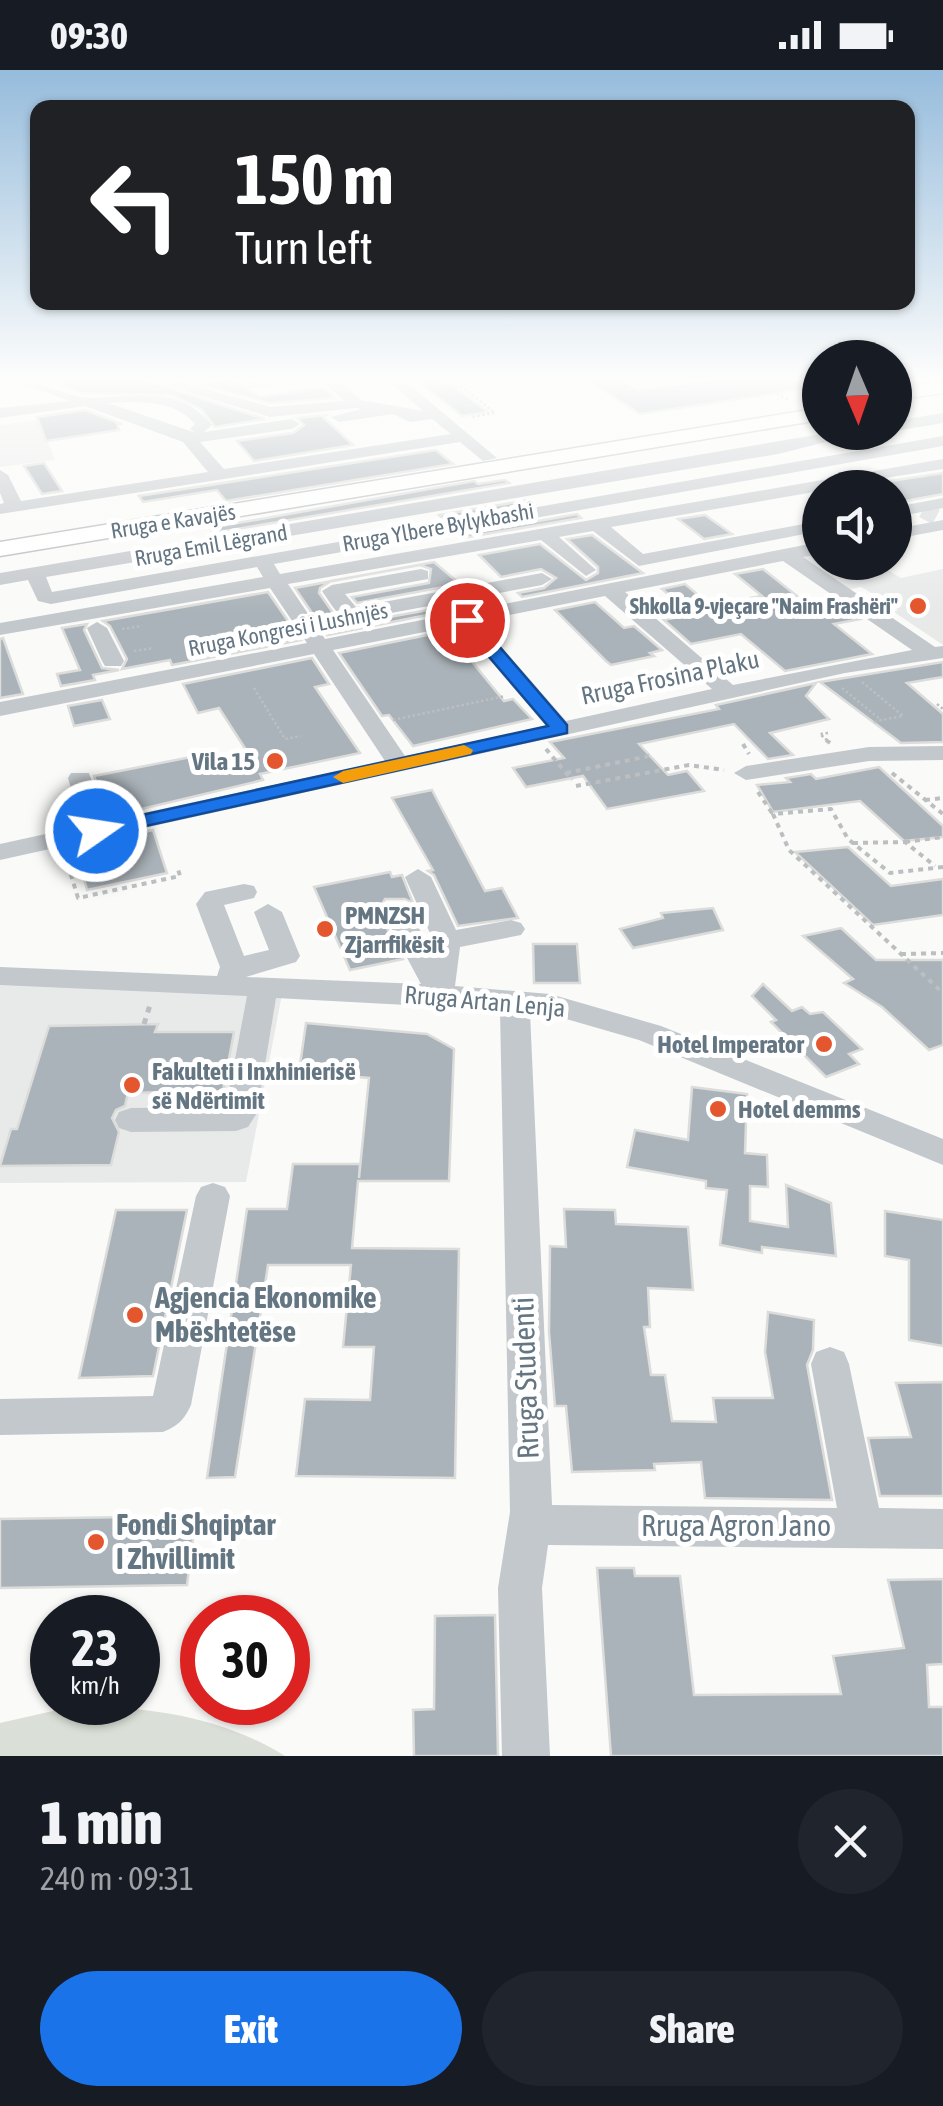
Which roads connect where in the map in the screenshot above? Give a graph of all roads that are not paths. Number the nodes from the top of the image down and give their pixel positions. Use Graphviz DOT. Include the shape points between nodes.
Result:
graph roads {
  1 [pos="205,456"];
  2 [pos="238,456"];
  3 [pos="476,456"];
  4 [pos="530,456"];
  5 [pos="530,456"];
  6 [pos="732,456"];
  7 [pos="818,456"];
  8 [pos="863,456"];
  9 [pos="915,456"];
  10 [pos="831,462"];
  11 [pos="482,464"];
  12 [pos="848,470"];
  13 [pos="940,471"];
  14 [pos="912,474"];
  15 [pos="0,475"];
  16 [pos="220,475"];
  17 [pos="768,475"];
  18 [pos="72,478"];
  19 [pos="912,484"];
  20 [pos="527,490"];
  21 [pos="802,490"];
  22 [pos="794,491"];
  23 [pos="504,493"];
  24 [pos="84,496"];
  25 [pos="618,500"];
  26 [pos="912,501"];
  27 [pos="8,508"];
  28 [pos="544,513"];
  29 [pos="935,514"];
  30 [pos="640,518"];
  31 [pos="725,524"];
  32 [pos="597,525"];
  33 [pos="802,526"];
  34 [pos="912,526"];
  35 [pos="442,531"];
  36 [pos="685,531"];
  37 [pos="550,533"];
  38 [pos="0,539"];
  39 [pos="211,544"];
  40 [pos="358,545"];
  41 [pos="460,549"];
  42 [pos="0,550"];
  43 [pos="802,551"];
  44 [pos="436,553"];
  45 [pos="786,554"];
  46 [pos="664,556"];
  47 [pos="522,561"];
  48 [pos="263,562"];
  49 [pos="373,564"];
  50 [pos="228,567"];
  51 [pos="586,570"];
  52 [pos="686,573"];
  53 [pos="34,574"];
  54 [pos="171,577"];
  55 [pos="0,579"];
  56 [pos="275,580"];
  57 [pos="608,588"];
  58 [pos="74,594"];
  59 [pos="182,596"];
  60 [pos="561,597"];
  61 [pos="467,620"];
  62 [pos="92,621"];
  63 [pos="359,625"];
  64 [pos="0,629"];
  65 [pos="320,648"];
  66 [pos="935,652"];
  67 [pos="119,672"];
  68 [pos="730,693"];
  69 [pos="0,709"];
  70 [pos="560,729"];
  71 [pos="943,752"];
  72 [pos="745,756"];
  73 [pos="399,764"];
  74 [pos="80,778"];
  75 [pos="96,831"];
  76 [pos="0,852"];
  77 [pos="418,877"];
  78 [pos="244,892"];
  79 [pos="395,909"];
  80 [pos="268,912"];
  81 [pos="511,929"];
  82 [pos="446,940"];
  83 [pos="0,976"];
  84 [pos="231,977"];
  85 [pos="263,988"];
  86 [pos="440,991"];
  87 [pos="515,998"];
  88 [pos="131,1120"];
  89 [pos="943,1153"];
  90 [pos="213,1196"];
  91 [pos="830,1364"];
  92 [pos="0,1417"];
  93 [pos="530,1525"];
  94 [pos="862,1526"];
  95 [pos="943,1529"];
  96 [pos="526,1756"];
  1 -- 16 [label="street"];
  2 -- 16 [label="street, Rruga e Kavajës"];
  3 -- 11 [label="street"];
  4 -- 11 [label="main road, Rruga e Kavajës"];
  5 -- 11 [label="main road, Rruga e Kavajës"];
  6 -- 20 [label="street"];
  7 -- 10 [label="street"];
  8 -- 10 [label="street, Rruga Emil Lëgrand"];
  9 -- 13 [label="street"];
  10 -- 12 [label="street"];
  10 -- 17 [label="street, Rruga Emil Lëgrand"];
  11 -- 23 [label="street"];
  11 -- 38 [label="main road, Rruga e Kavajës"];
  11 -- 42 [label="main road, Rruga e Kavajës"];
  13 -- 14 [label="street, Rruga Ylbere Bylykbashi"];
  13 -- 19 [label="street"];
  15 -- 27 [label="street"];
  16 -- 24 [label="street, Rruga e Kavajës"];
  17 -- 22 [label="street"];
  17 -- 25 [label="street, Rruga Emil Lëgrand"];
  18 -- 24 [label="street"];
  20 -- 23 [label="street"];
  20 -- 28 [label="street"];
  21 -- 22 [label="street, Rruga Ylbere Bylykbashi"];
  22 -- 31 [label="street, Rruga Ylbere Bylykbashi"];
  23 -- 39 [label="street"];
  24 -- 27 [label="street, Rruga e Kavajës"];
  25 -- 28 [label="street, Rruga Emil Lëgrand"];
  25 -- 30 [label="street"];
  26 -- 29 [label="street"];
  28 -- 35 [label="street, Rruga Emil Lëgrand"];
  28 -- 37 [label="street"];
  29 -- 34 [label="street"];
  30 -- 32 [label="street, Rruga Ylbere Bylykbashi"];
  30 -- 36 [label="street, Rruga Ylbere Bylykbashi"];
  31 -- 33 [label="street"];
  31 -- 36 [label="street"];
  31 -- 36 [label="street, Rruga Ylbere Bylykbashi"];
  32 -- 37 [label="street, Rruga Ylbere Bylykbashi"];
  32 -- 46 [label="street" via="635,559"];
  35 -- 40 [label="street, Rruga Emil Lëgrand"];
  35 -- 41 [label="street"];
  36 -- 46 [label="street"];
  37 -- 47 [label="street, Rruga Ylbere Bylykbashi"];
  37 -- 51 [label="street"];
  39 -- 50 [label="street"];
  39 -- 53 [label="street"];
  40 -- 48 [label="street, Rruga Emil Lëgrand"];
  40 -- 49 [label="street"];
  41 -- 44 [label="street, Rruga Ylbere Bylykbashi"];
  41 -- 47 [label="street, Rruga Ylbere Bylykbashi"];
  43 -- 45 [label="street, Rruga Kongresi i Lushnjës"];
  44 -- 49 [label="street, Rruga Ylbere Bylykbashi"];
  44 -- 63 [label="street" via="450,569 332,590"];
  45 -- 52 [label="street, Rruga Kongresi i Lushnjës"];
  45 -- 66 [label="street"];
  46 -- 52 [label="street"];
  47 -- 60 [label="street"];
  47 -- 63 [label="street"];
  48 -- 50 [label="street, Rruga Emil Lëgrand"];
  48 -- 56 [label="street"];
  49 -- 56 [label="street, Rruga Ylbere Bylykbashi"];
  50 -- 54 [label="street, Rruga Emil Lëgrand"];
  52 -- 57 [label="street, Rruga Kongresi i Lushnjës"];
  53 -- 55 [label="street"];
  53 -- 58 [label="street" via="45,597"];
  54 -- 58 [label="street, Rruga Emil Lëgrand"];
  54 -- 59 [label="street"];
  56 -- 59 [label="street, Rruga Ylbere Bylykbashi"];
  56 -- 65 [label="street"];
  57 -- 60 [label="street, Rruga Kongresi i Lushnjës"];
  57 -- 68 [label="street"];
  58 -- 62 [label="street"];
  59 -- 62 [label="street, Rruga Ylbere Bylykbashi"];
  60 -- 61 [label="street, Rruga Kongresi i Lushnjës"];
  61 -- 63 [label="street, Rruga Kongresi i Lushnjës"];
  61 -- 70 [label="street"];
  62 -- 64 [label="street, Rruga Ylbere Bylykbashi"];
  62 -- 67 [label="street"];
  63 -- 65 [label="street, Rruga Kongresi i Lushnjës"];
  65 -- 67 [label="street, Rruga Kongresi i Lushnjës"];
  65 -- 73 [label="street"];
  66 -- 68 [label="street, Rruga Frosina Plaku"];
  67 -- 69 [label="street, Rruga Kongresi i Lushnjës"];
  68 -- 70 [label="street, Rruga Frosina Plaku"];
  70 -- 73 [label="street, Rruga Frosina Plaku"];
  71 -- 72 [label="street"];
  73 -- 75 [label="street, Rruga Frosina Plaku"];
  74 -- 75 [label="street"];
  75 -- 76 [label="street, Rruga Frosina Plaku"];
  77 -- 82 [label="street"];
  78 -- 84 [label="street" via="210,904"];
  79 -- 86 [label="street"];
  80 -- 84 [label="street" via="286,956"];
  81 -- 82 [label="street"];
  82 -- 86 [label="street"];
  83 -- 84 [label="street, Rruga Artan Lenja"];
  84 -- 85 [label="street, Rruga Artan Lenja"];
  85 -- 86 [label="street, Rruga Artan Lenja"];
  85 -- 88 [label="street" via="236,1120"];
  86 -- 87 [label="street, Rruga Artan Lenja"];
  87 -- 89 [label="street, Rruga Artan Lenja" via="700,1039"];
  87 -- 93 [label="street, Rruga Studenti"];
  90 -- 92 [label="street" via="171,1405 163,1414"];
  91 -- 94 [label="street"];
  93 -- 94 [label="street, Rruga Agron Jano"];
  93 -- 96 [label="street, Rruga Studenti" via="520,1588"];
  94 -- 95 [label="street, Rruga Agron Jano"];
}
